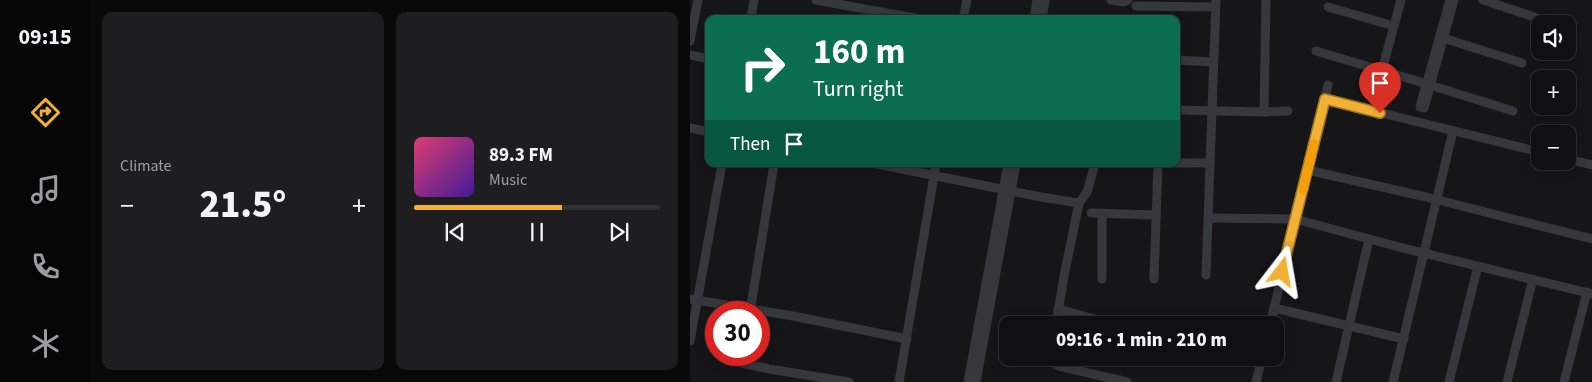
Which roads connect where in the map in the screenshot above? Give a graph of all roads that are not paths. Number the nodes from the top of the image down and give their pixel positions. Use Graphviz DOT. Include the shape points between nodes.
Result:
graph roads {
  1 [pos="698,0"];
  2 [pos="754,0"];
  3 [pos="816,0"];
  4 [pos="967,0"];
  5 [pos="1038,0"];
  6 [pos="1045,0"];
  7 [pos="1111,0"];
  8 [pos="1128,0"];
  9 [pos="1266,0"];
  10 [pos="1402,0"];
  11 [pos="1450,0"];
  12 [pos="1454,0"];
  13 [pos="1483,0"];
  14 [pos="1161,3"];
  15 [pos="1215,4"];
  16 [pos="1136,6"];
  17 [pos="1328,7"];
  18 [pos="752,15"];
  19 [pos="898,15"];
  20 [pos="965,15"];
  21 [pos="1035,15"];
  22 [pos="1043,15"];
  23 [pos="1531,16"];
  24 [pos="1394,26"];
  25 [pos="1442,38"];
  26 [pos="690,41"];
  27 [pos="1316,51"];
  28 [pos="690,55"];
  29 [pos="705,58"];
  30 [pos="1180,60"];
  31 [pos="1213,62"];
  32 [pos="1522,63"];
  33 [pos="1382,70"];
  34 [pos="1428,84"];
  35 [pos="1328,85"];
  36 [pos="1325,99"];
  37 [pos="1180,110"];
  38 [pos="1211,111"];
  39 [pos="1288,111"];
  40 [pos="1513,111"];
  41 [pos="1264,112"];
  42 [pos="690,128"];
  43 [pos="705,131"];
  44 [pos="1453,131"];
  45 [pos="1531,150"];
  46 [pos="1576,161"];
  47 [pos="1180,163"];
  48 [pos="1209,163"];
  49 [pos="1592,165"];
  50 [pos="721,167"];
  51 [pos="774,167"];
  52 [pos="891,167"];
  53 [pos="936,167"];
  54 [pos="1008,167"];
  55 [pos="1015,167"];
  56 [pos="1094,167"];
  57 [pos="1158,167"];
  58 [pos="1307,170"];
  59 [pos="934,176"];
  60 [pos="1007,191"];
  61 [pos="1436,200"];
  62 [pos="1079,203"];
  63 [pos="1091,213"];
  64 [pos="1102,213"];
  65 [pos="1156,215"];
  66 [pos="1208,218"];
  67 [pos="1295,219"];
  68 [pos="1369,239"];
  69 [pos="1592,239"];
  70 [pos="1424,253"];
  71 [pos="1478,266"];
  72 [pos="1206,275"];
  73 [pos="1533,278"];
  74 [pos="1102,279"];
  75 [pos="1154,279"];
  76 [pos="1589,293"];
  77 [pos="694,300"];
  78 [pos="752,301"];
  79 [pos="1274,308"];
  80 [pos="1058,309"];
  81 [pos="770,314"];
  82 [pos="1057,316"];
  83 [pos="1083,316"];
  84 [pos="1272,316"];
  85 [pos="1349,326"];
  86 [pos="907,339"];
  87 [pos="1404,339"];
  88 [pos="690,340"];
  89 [pos="756,366"];
  90 [pos="1059,366"];
  91 [pos="1259,366"];
  92 [pos="849,382"];
  93 [pos="900,382"];
  94 [pos="968,382"];
  95 [pos="976,382"];
  96 [pos="1127,382"];
  97 [pos="1256,382"];
  98 [pos="1336,382"];
  99 [pos="1393,382"];
  100 [pos="1449,382"];
  101 [pos="1507,382"];
  102 [pos="1564,382"];
  1 -- 26 [label="street"];
  2 -- 18 [label="street"];
  3 -- 19 [label="street"];
  4 -- 20 [label="street"];
  5 -- 21 [label="street"];
  6 -- 22 [label="street"];
  7 -- 8 [label="street"];
  9 -- 41 [label="street"];
  10 -- 24 [label="street"];
  11 -- 25 [label="street"];
  12 -- 25 [label="street"];
  13 -- 23 [label="street"];
  14 -- 15 [label="street"];
  14 -- 16 [label="street"];
  15 -- 31 [label="street"];
  17 -- 24 [label="street"];
  24 -- 33 [label="street"];
  25 -- 32 [label="street"];
  25 -- 34 [label="street"];
  27 -- 33 [label="street"];
  28 -- 29 [label="street"];
  30 -- 31 [label="street"];
  31 -- 38 [label="street"];
  33 -- 34 [label="street"];
  34 -- 40 [label="street"];
  35 -- 36 [label="street"];
  36 -- 44 [label="street"];
  36 -- 58 [label="street"];
  37 -- 38 [label="street"];
  38 -- 41 [label="street"];
  38 -- 48 [label="street"];
  39 -- 41 [label="street"];
  42 -- 43 [label="street"];
  44 -- 45 [label="street"];
  44 -- 61 [label="street"];
  46 -- 49 [label="street"];
  47 -- 48 [label="street"];
  48 -- 66 [label="street"];
  50 -- 77 [label="street"];
  51 -- 78 [label="street"];
  52 -- 59 [label="street"];
  53 -- 59 [label="street"];
  54 -- 60 [label="street"];
  55 -- 60 [label="street"];
  56 -- 62 [label="street" via="1087,192"];
  57 -- 65 [label="street"];
  58 -- 61 [label="street"];
  58 -- 67 [label="street"];
  59 -- 60 [label="street"];
  59 -- 86 [label="street"];
  60 -- 62 [label="street"];
  60 -- 94 [label="street"];
  60 -- 95 [label="street"];
  61 -- 69 [label="street"];
  61 -- 70 [label="street"];
  62 -- 80 [label="street"];
  63 -- 64 [label="street"];
  64 -- 65 [label="street"];
  64 -- 74 [label="street"];
  65 -- 75 [label="street"];
  66 -- 67 [label="street"];
  66 -- 72 [label="street"];
  67 -- 68 [label="street"];
  67 -- 79 [label="street"];
  68 -- 70 [label="street"];
  68 -- 85 [label="street"];
  70 -- 71 [label="street"];
  70 -- 87 [label="street"];
  71 -- 73 [label="street"];
  71 -- 100 [label="street"];
  73 -- 76 [label="street"];
  73 -- 101 [label="street"];
  76 -- 102 [label="street"];
  77 -- 88 [label="street"];
  79 -- 84 [label="street"];
  79 -- 85 [label="street"];
  80 -- 82 [label="street"];
  80 -- 83 [label="street"];
  81 -- 86 [label="street" via="840,324"];
  85 -- 87 [label="street"];
  85 -- 98 [label="street"];
  86 -- 93 [label="street"];
  87 -- 99 [label="street"];
  89 -- 92 [label="street"];
  90 -- 96 [label="street"];
  91 -- 97 [label="street"];
}
